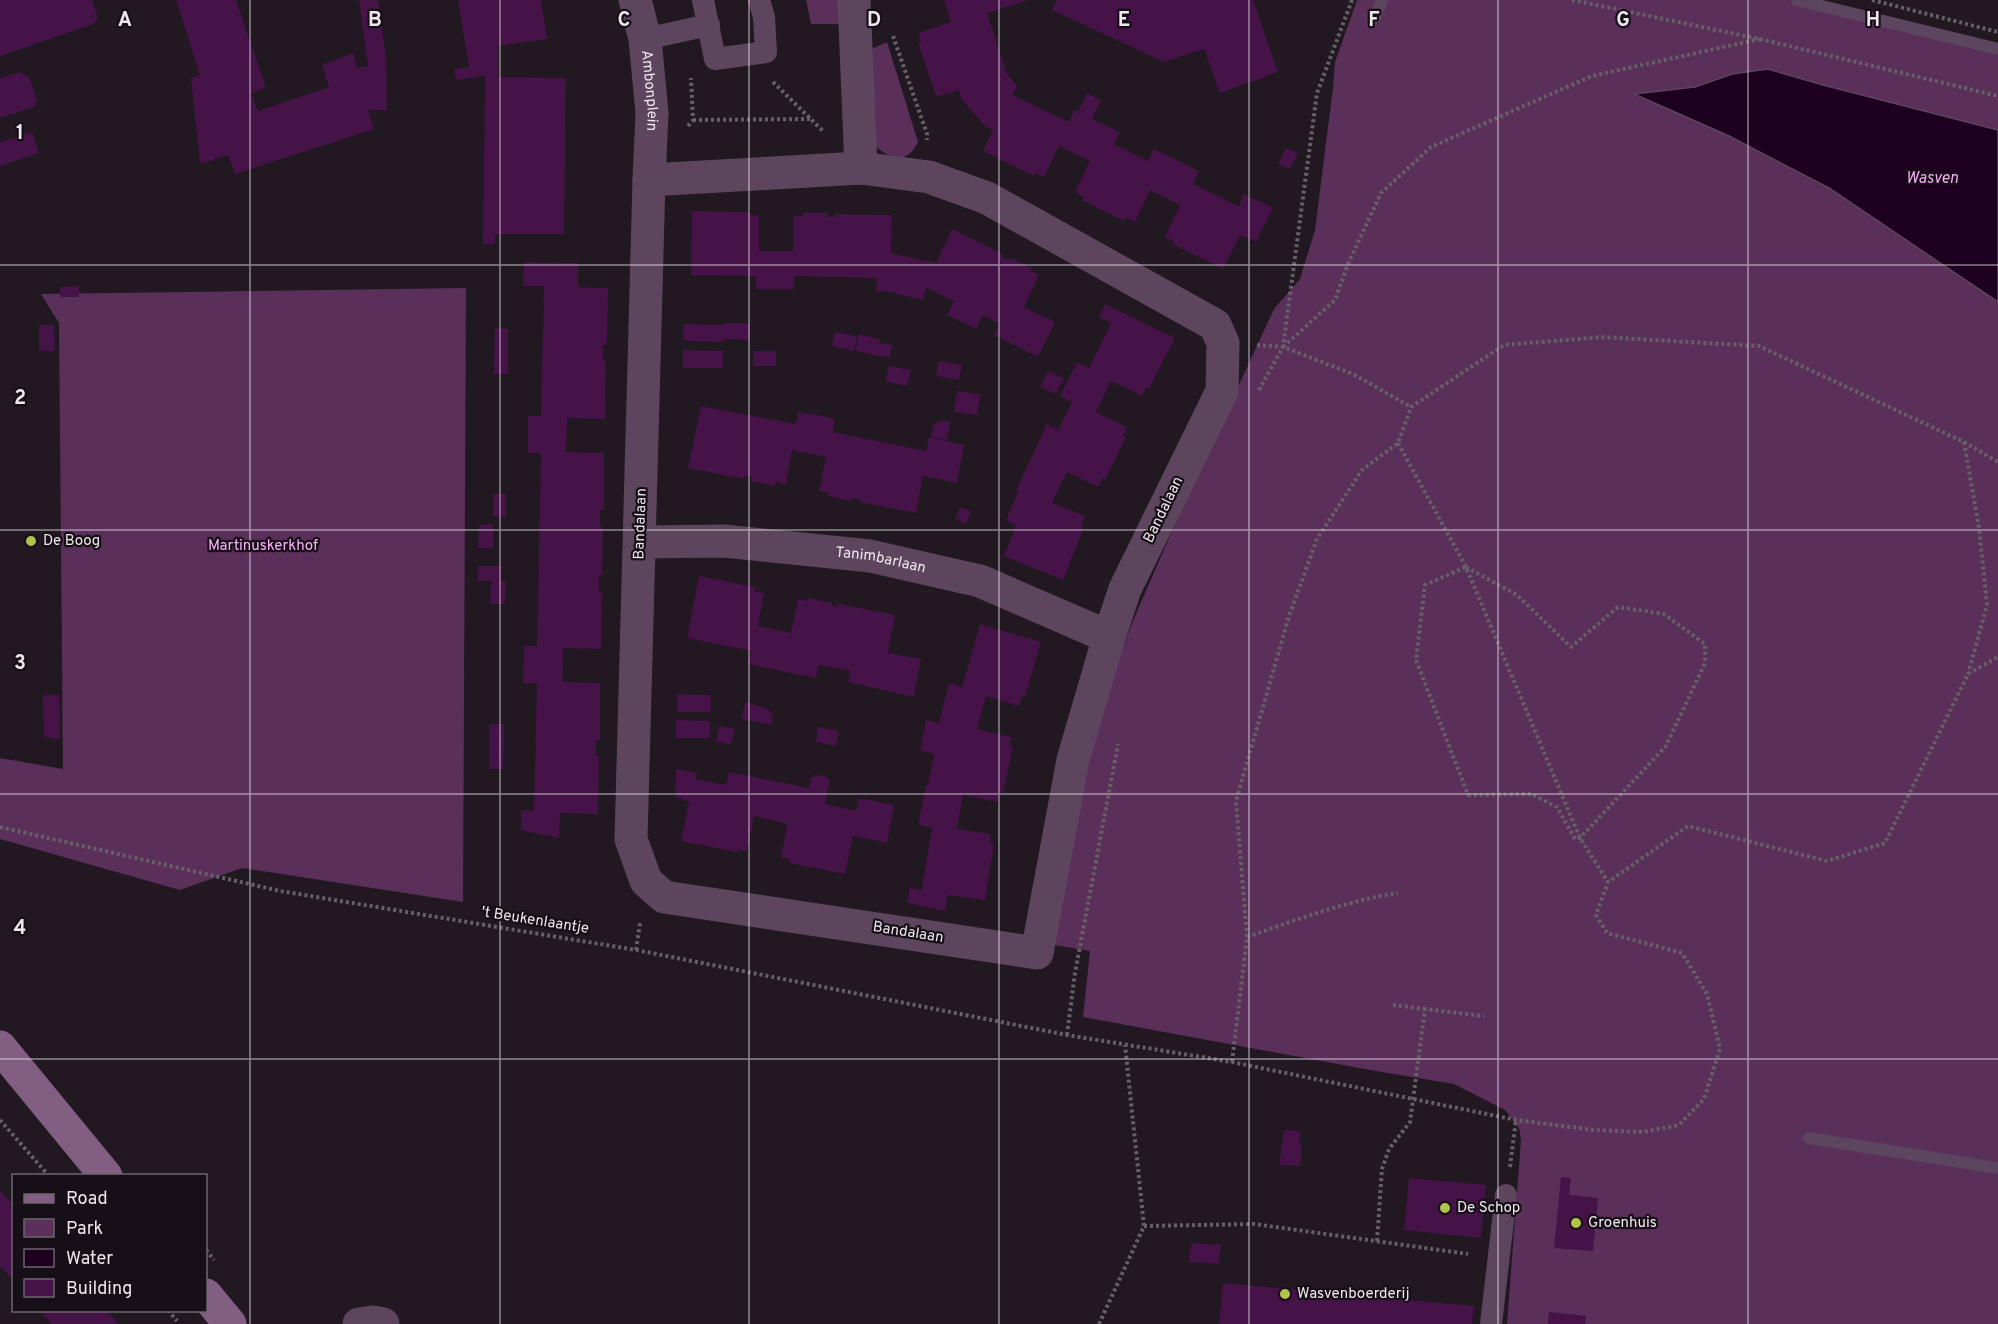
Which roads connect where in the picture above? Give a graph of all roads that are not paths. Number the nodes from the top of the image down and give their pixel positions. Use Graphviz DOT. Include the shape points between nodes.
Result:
graph roads {
  1 [pos="635,0"];
  2 [pos="703,0"];
  3 [pos="759,0"];
  4 [pos="854,4"];
  5 [pos="710,25"];
  6 [pos="645,39"];
  7 [pos="861,168"];
  8 [pos="649,180"];
  9 [pos="640,542"];
  10 [pos="1109,637"];
  11 [pos="0,1047"];
  12 [pos="104,1174"];
  13 [pos="1506,1195"];
  14 [pos="207,1296"];
  15 [pos="230,1324"];
  16 [pos="359,1324"];
  17 [pos="383,1324"];
  18 [pos="1491,1324"];
  1 -- 6 [label="street, Ambonplein"];
  2 -- 5 [label="lane"];
  3 -- 5 [label="lane" via="766,52 715,58"];
  4 -- 7 [label="street"];
  5 -- 6 [label="lane"];
  6 -- 8 [label="street, Ambonplein" via="652,113"];
  7 -- 8 [label="street, Bandalaan"];
  7 -- 10 [label="street, Bandalaan" via="929,177 987,198 1215,324 1223,343 1222,391 1125,589"];
  8 -- 9 [label="street, Bandalaan"];
  9 -- 10 [label="street, Tanimbarlaan" via="724,541 870,556 980,581"];
  9 -- 10 [label="street, Bandalaan" via="631,839 646,881 664,897 1037,953 1073,760"];
  11 -- 12 [label="main road"];
  13 -- 18 [label="lane"];
  14 -- 15 [label="main road"];
  16 -- 17 [label="street"];
}
